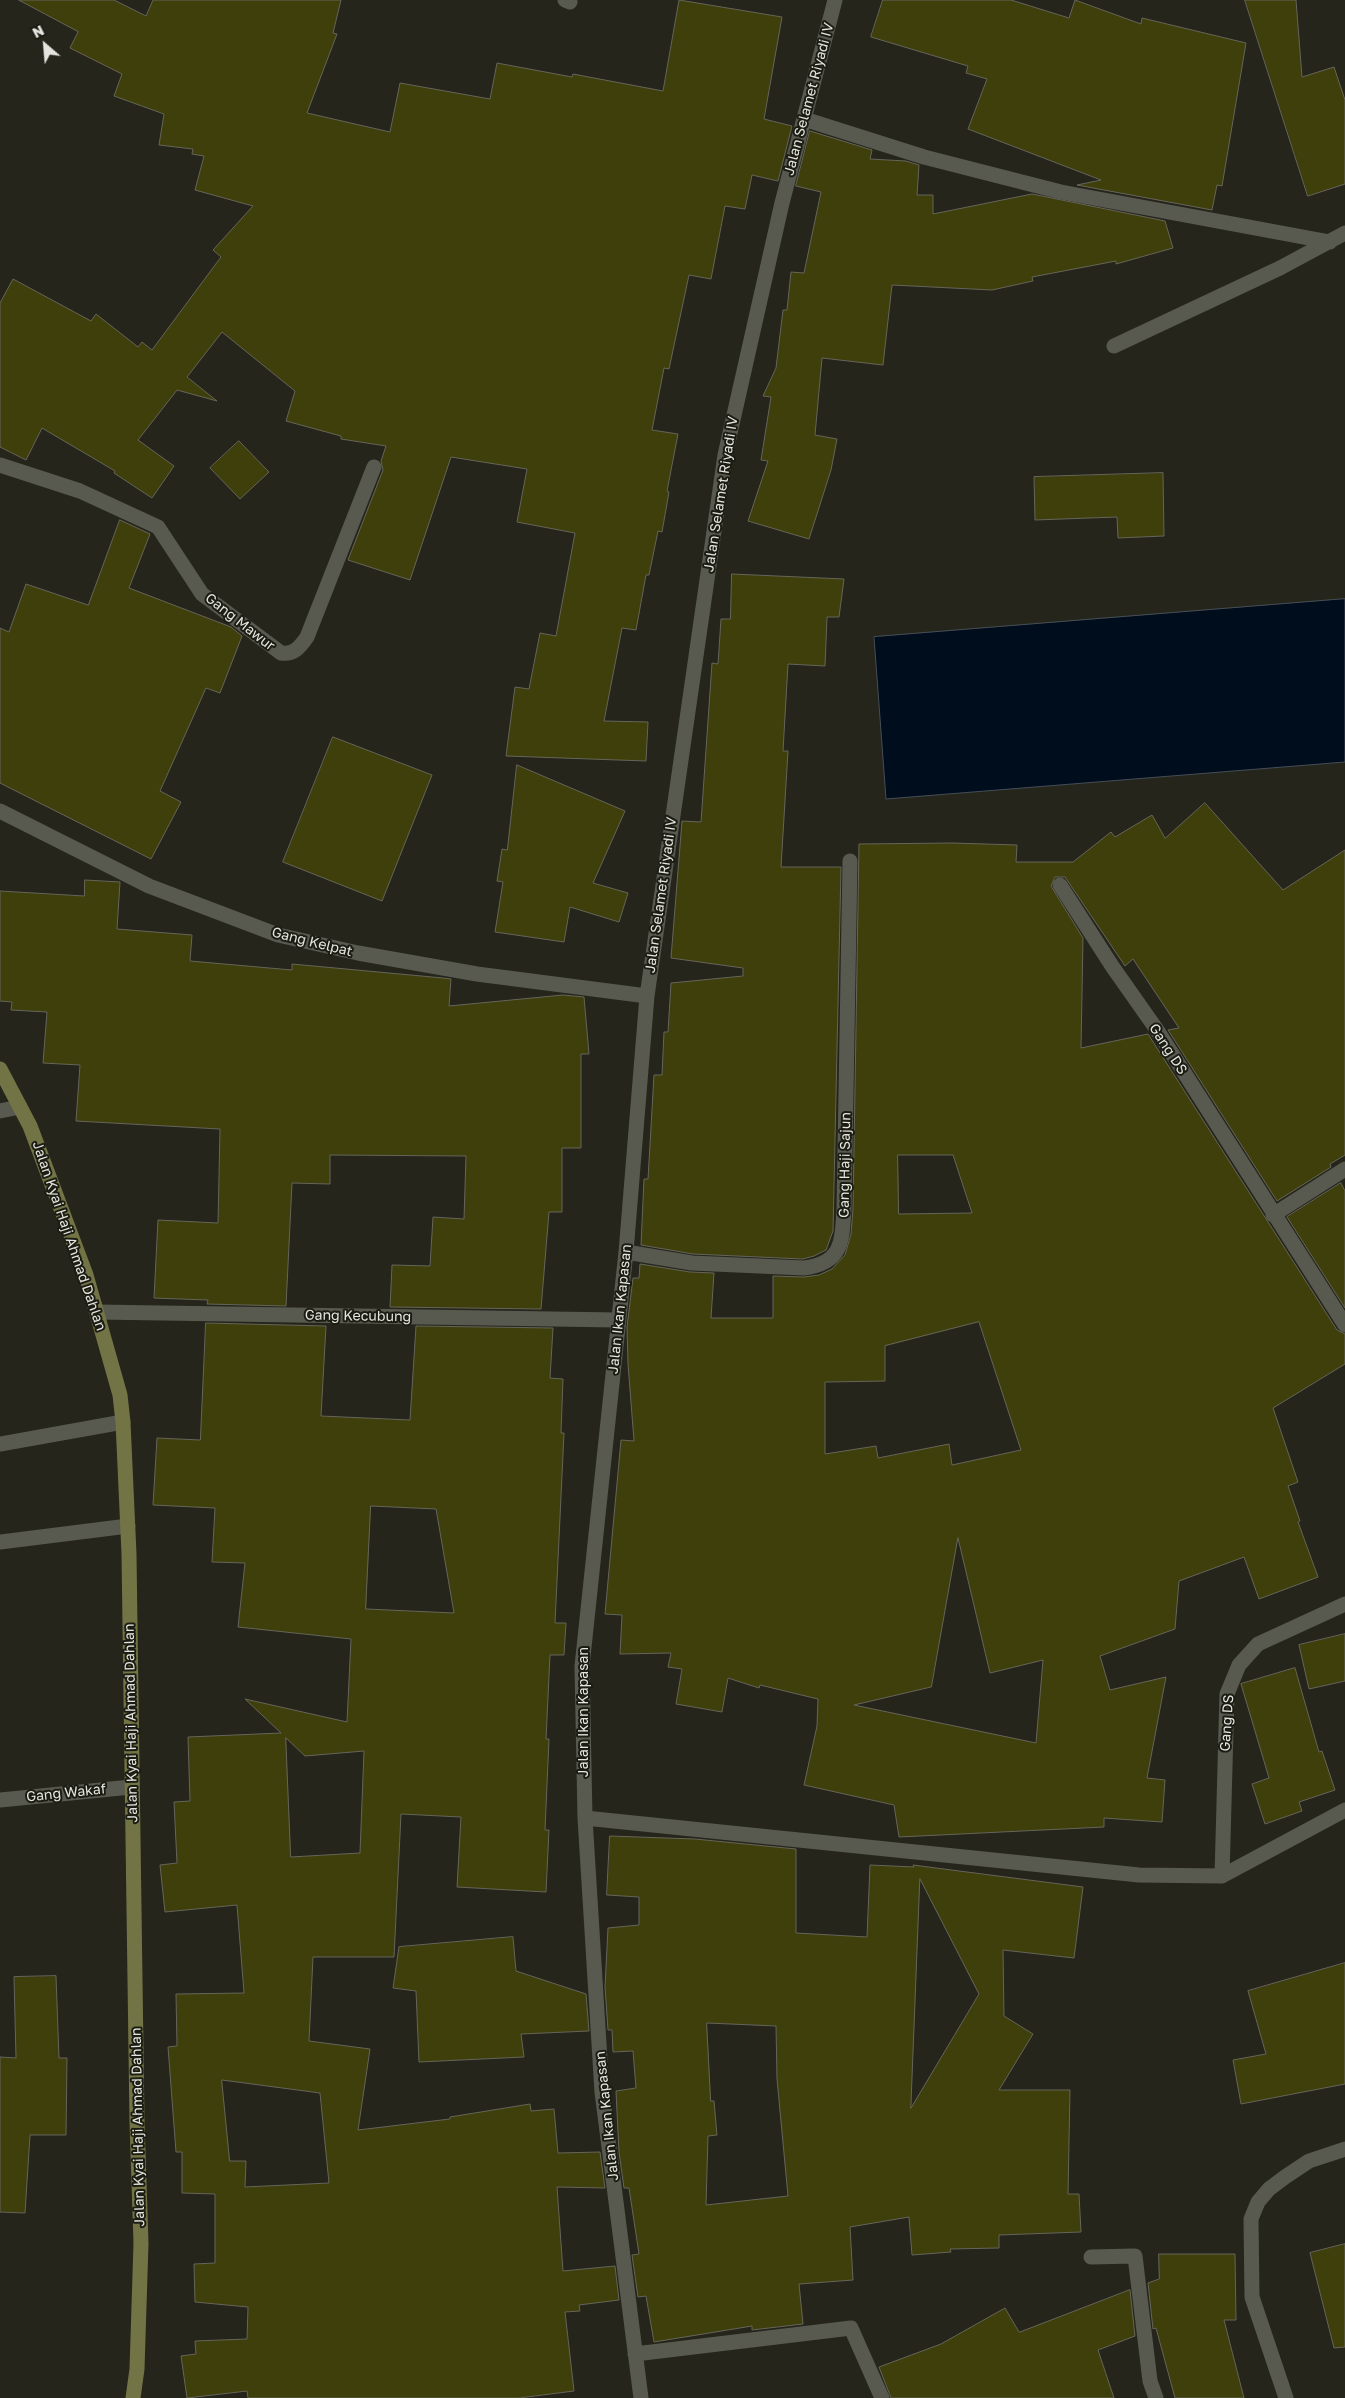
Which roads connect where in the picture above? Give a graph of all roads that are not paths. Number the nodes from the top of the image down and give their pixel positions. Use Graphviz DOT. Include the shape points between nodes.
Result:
graph roads {
  1 [pos="835,0"];
  2 [pos="804,119"];
  3 [pos="1345,233"];
  4 [pos="1330,242"];
  5 [pos="1114,346"];
  6 [pos="0,465"];
  7 [pos="374,467"];
  8 [pos="0,811"];
  9 [pos="850,861"];
  10 [pos="1060,885"];
  11 [pos="647,996"];
  12 [pos="0,1069"];
  13 [pos="20,1107"];
  14 [pos="0,1111"];
  15 [pos="1345,1169"];
  16 [pos="1273,1215"];
  17 [pos="626,1252"];
  18 [pos="97,1312"];
  19 [pos="618,1320"];
  20 [pos="1345,1325"];
  21 [pos="123,1422"];
  22 [pos="0,1444"];
  23 [pos="128,1526"];
  24 [pos="0,1542"];
  25 [pos="1345,1604"];
  26 [pos="131,1787"];
  27 [pos="0,1800"];
  28 [pos="1345,1810"];
  29 [pos="585,1818"];
  30 [pos="1222,1876"];
  31 [pos="1345,2149"];
  32 [pos="1091,2257"];
  33 [pos="636,2354"];
  34 [pos="133,2398"];
  35 [pos="642,2398"];
  36 [pos="882,2398"];
  37 [pos="1156,2398"];
  38 [pos="1286,2398"];
  1 -- 2 [label="street, Jalan Selamet Riyadi IV"];
  2 -- 4 [label="street" via="924,157 1061,192"];
  2 -- 11 [label="street, Jalan Selamet Riyadi IV" via="725,455"];
  3 -- 4 [label="street"];
  4 -- 5 [label="street"];
  6 -- 7 [label="street, Gang Mawur" via="80,491 158,527 202,594 286,654 295,651 307,637"];
  8 -- 11 [label="street, Gang Kelpat" via="149,886 278,935 468,972"];
  9 -- 17 [label="street, Gang Haji Sajun" via="844,1209 840,1244 835,1255 817,1266 804,1268 692,1263"];
  10 -- 16 [label="street, Gang DS" via="1157,1030"];
  11 -- 17 [label="street, Jalan Ikan Kapasan"];
  12 -- 13 [label="main road, Jalan Kyai Haji Ahmad Dahlan"];
  13 -- 14 [label="street"];
  13 -- 18 [label="main road, Jalan Kyai Haji Ahmad Dahlan" via="86,1275"];
  15 -- 16 [label="street"];
  16 -- 20 [label="street, Gang DS"];
  17 -- 19 [label="street, Jalan Ikan Kapasan"];
  18 -- 19 [label="street, Gang Kecubung"];
  18 -- 21 [label="main road, Jalan Kyai Haji Ahmad Dahlan" via="120,1395"];
  19 -- 29 [label="street, Jalan Ikan Kapasan" via="582,1666"];
  21 -- 22 [label="street"];
  21 -- 23 [label="main road, Jalan Kyai Haji Ahmad Dahlan"];
  23 -- 24 [label="street"];
  23 -- 26 [label="main road, Jalan Kyai Haji Ahmad Dahlan"];
  25 -- 30 [label="street, Gang DS" via="1258,1644 1239,1665 1227,1694"];
  26 -- 27 [label="street, Gang Wakaf"];
  26 -- 34 [label="main road, Jalan Kyai Haji Ahmad Dahlan" via="141,2243"];
  28 -- 30 [label="street"];
  29 -- 30 [label="street" via="1139,1875"];
  29 -- 33 [label="street, Jalan Ikan Kapasan" via="602,2092"];
  31 -- 38 [label="street" via="1309,2161 1285,2177 1258,2202 1251,2219 1252,2297"];
  32 -- 37 [label="street" via="1136,2256 1150,2381"];
  33 -- 35 [label="street, Jalan Ikan Kapasan"];
  33 -- 36 [label="street" via="851,2328"];
}
